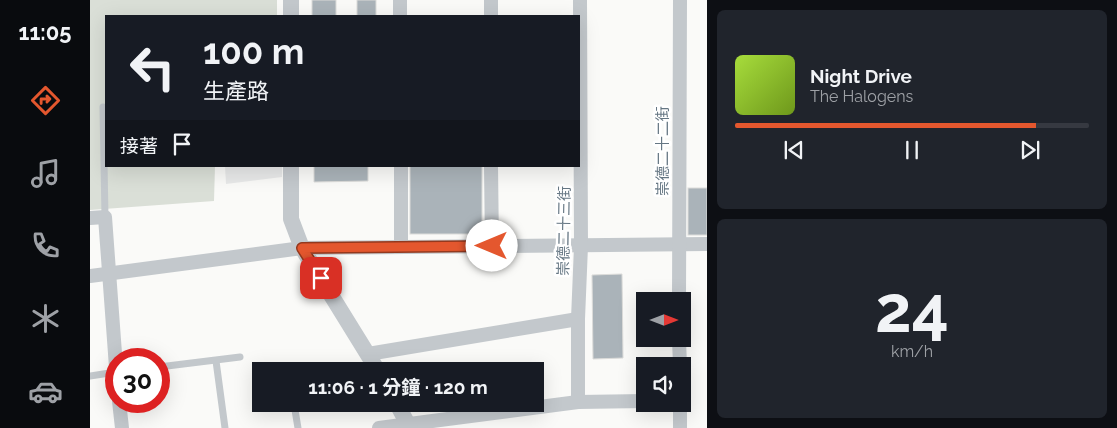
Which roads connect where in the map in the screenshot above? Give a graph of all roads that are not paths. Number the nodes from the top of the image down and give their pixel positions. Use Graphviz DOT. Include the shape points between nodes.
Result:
graph roads {
  1 [pos="291,0"];
  2 [pos="400,0"];
  3 [pos="491,0"];
  4 [pos="580,0"];
  5 [pos="680,0"];
  6 [pos="291,15"];
  7 [pos="400,15"];
  8 [pos="491,15"];
  9 [pos="103,107"];
  10 [pos="291,167"];
  11 [pos="401,167"];
  12 [pos="491,167"];
  13 [pos="105,217"];
  14 [pos="90,218"];
  15 [pos="679,244"];
  16 [pos="707,244"];
  17 [pos="401,246"];
  18 [pos="492,246"];
  19 [pos="581,246"];
  20 [pos="302,248"];
  21 [pos="108,273"];
  22 [pos="90,276"];
  23 [pos="679,292"];
  24 [pos="578,319"];
  25 [pos="114,348"];
  26 [pos="368,354"];
  27 [pos="240,357"];
  28 [pos="216,360"];
  29 [pos="373,362"];
  30 [pos="170,366"];
  31 [pos="105,374"];
  32 [pos="90,376"];
  33 [pos="636,401"];
  34 [pos="578,402"];
  35 [pos="295,412"];
  36 [pos="401,412"];
  37 [pos="680,412"];
  38 [pos="120,413"];
  39 [pos="409,426"];
  40 [pos="122,428"];
  41 [pos="225,428"];
  42 [pos="298,428"];
  43 [pos="379,428"];
  44 [pos="680,428"];
  1 -- 6 [label="street"];
  2 -- 7 [label="street"];
  3 -- 8 [label="street"];
  4 -- 19 [label="street, 崇德二十三街"];
  5 -- 15 [label="street, 崇德二十二街"];
  9 -- 13 [label="lane"];
  10 -- 20 [label="street" via="291,219"];
  11 -- 17 [label="street"];
  12 -- 18 [label="street"];
  13 -- 14 [label="street"];
  13 -- 21 [label="street"];
  15 -- 16 [label="street"];
  15 -- 19 [label="street"];
  15 -- 23 [label="street, 崇德二十二街"];
  17 -- 18 [label="street"];
  17 -- 20 [label="street"];
  18 -- 19 [label="street"];
  19 -- 24 [label="street, 崇德二十三街"];
  20 -- 21 [label="street"];
  20 -- 26 [label="street"];
  21 -- 22 [label="street"];
  21 -- 25 [label="street"];
  24 -- 26 [label="street"];
  24 -- 34 [label="street, 崇德二十三街"];
  26 -- 29 [label="street"];
  27 -- 28 [label="lane"];
  28 -- 30 [label="lane"];
  28 -- 41 [label="lane"];
  31 -- 32 [label="lane"];
  33 -- 34 [label="street"];
  34 -- 39 [label="street"];
  35 -- 42 [label="lane"];
  36 -- 39 [label="street"];
  37 -- 44 [label="street"];
  38 -- 40 [label="street"];
  39 -- 43 [label="street"];
}
